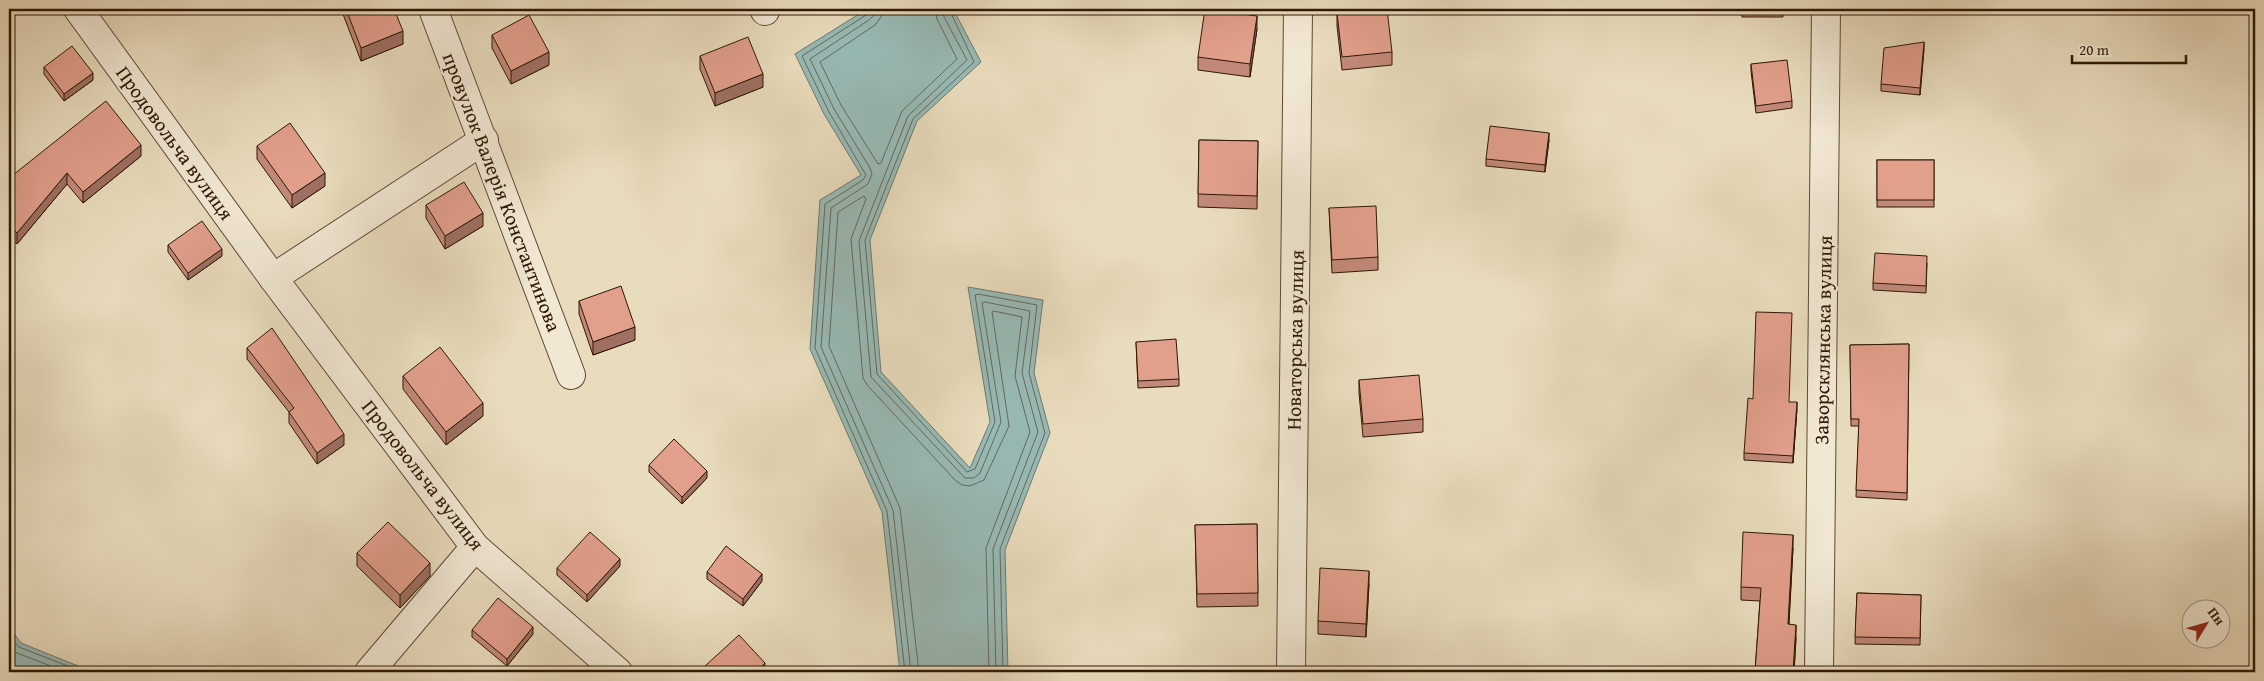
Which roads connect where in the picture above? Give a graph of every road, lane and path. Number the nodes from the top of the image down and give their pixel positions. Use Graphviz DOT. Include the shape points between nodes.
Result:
graph roads {
  1 [pos="78,9"];
  2 [pos="433,9"];
  3 [pos="1298,9"];
  4 [pos="1826,9"];
  5 [pos="484,140"];
  6 [pos="273,278"];
  7 [pos="571,375"];
  8 [pos="474,547"];
  9 [pos="369,672"];
  10 [pos="618,672"];
  11 [pos="1291,672"];
  12 [pos="1819,672"];
  1 -- 6 [label="street, Продовольча вулиця"];
  2 -- 5 [label="street, провулок Валерія Константинова"];
  3 -- 11 [label="street, Новаторська вулиця"];
  4 -- 12 [label="street, Заворсклянська вулиця"];
  5 -- 6 [label="street"];
  5 -- 7 [label="street, провулок Валерія Константинова"];
  6 -- 8 [label="street, Продовольча вулиця"];
  8 -- 9 [label="street"];
  8 -- 10 [label="street, Продовольча вулиця"];
}
